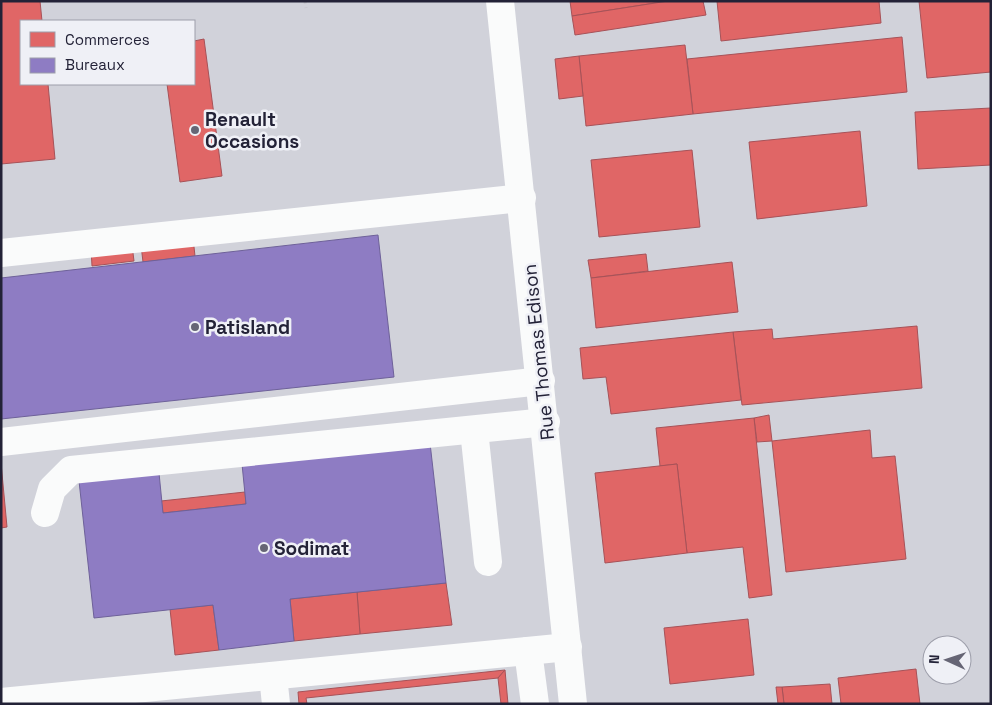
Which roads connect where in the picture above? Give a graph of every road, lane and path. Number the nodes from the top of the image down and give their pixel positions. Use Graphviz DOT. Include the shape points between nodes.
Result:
graph roads {
  1 [pos="305,1"];
  2 [pos="500,1"];
  3 [pos="306,8"];
  4 [pos="522,198"];
  5 [pos="1,253"];
  6 [pos="541,381"];
  7 [pos="546,422"];
  8 [pos="474,430"];
  9 [pos="1,442"];
  10 [pos="45,513"];
  11 [pos="488,562"];
  12 [pos="568,647"];
  13 [pos="528,651"];
  14 [pos="273,676"];
  15 [pos="176,695"];
  16 [pos="1,702"];
  17 [pos="276,704"];
  18 [pos="535,704"];
  19 [pos="573,704"];
  1 -- 3 [label="path"];
  2 -- 4 [label="street, Rue Thomas Edison"];
  4 -- 5 [label="street"];
  4 -- 6 [label="street, Rue Thomas Edison"];
  6 -- 7 [label="street, Rue Thomas Edison"];
  6 -- 9 [label="street"];
  7 -- 8 [label="street"];
  7 -- 12 [label="street, Rue Thomas Edison"];
  8 -- 10 [label="street" via="71,470 52,489"];
  8 -- 11 [label="street"];
  12 -- 13 [label="street"];
  12 -- 19 [label="street, Rue Thomas Edison"];
  13 -- 14 [label="street"];
  13 -- 18 [label="street"];
  14 -- 15 [label="street"];
  14 -- 17 [label="street"];
  15 -- 16 [label="street"];
}
